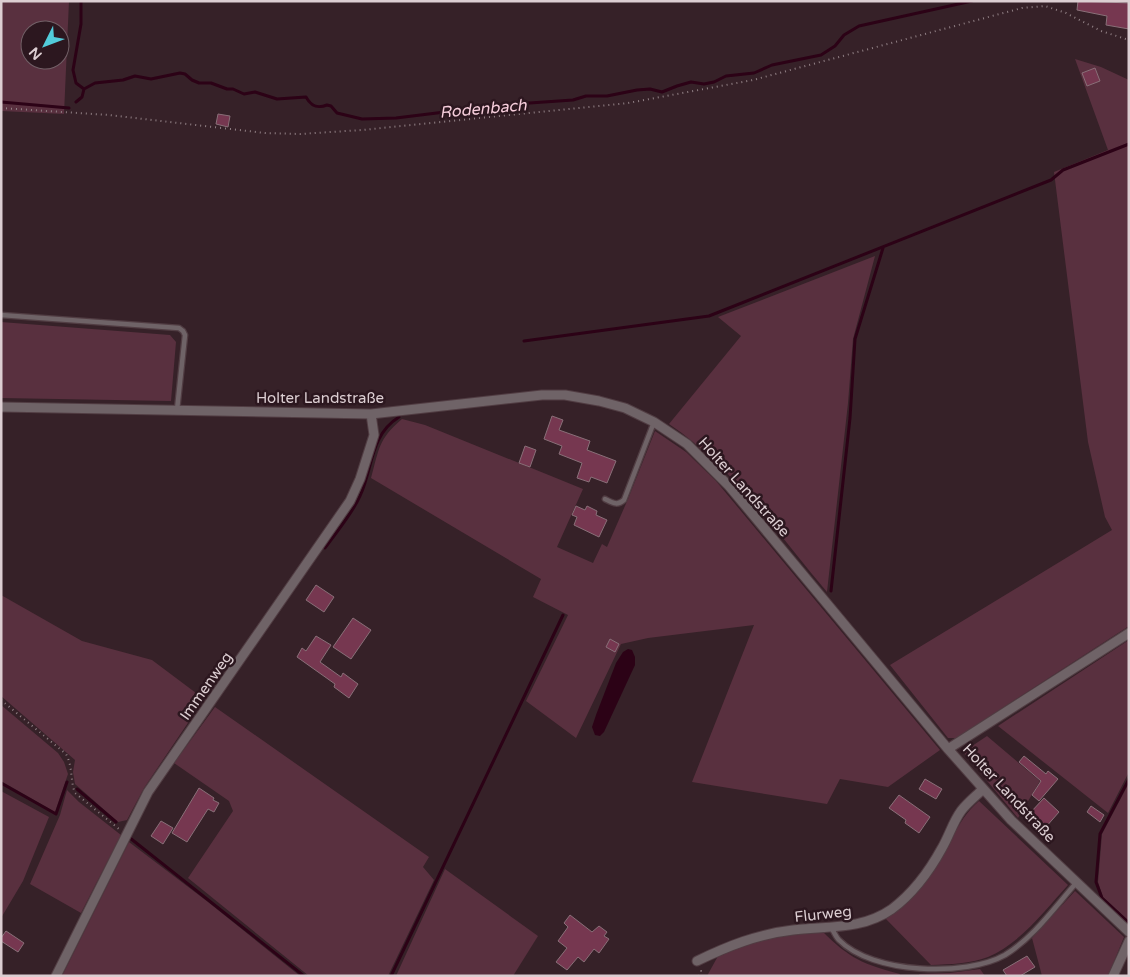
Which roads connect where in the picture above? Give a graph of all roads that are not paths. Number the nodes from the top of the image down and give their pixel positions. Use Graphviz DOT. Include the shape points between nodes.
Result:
graph roads {
  1 [pos="1,315"];
  2 [pos="1,407"];
  3 [pos="176,410"];
  4 [pos="371,414"];
  5 [pos="654,422"];
  6 [pos="605,499"];
  7 [pos="1129,633"];
  8 [pos="948,749"];
  9 [pos="983,790"];
  10 [pos="1077,882"];
  11 [pos="831,927"];
  12 [pos="1129,932"];
  13 [pos="1129,941"];
  14 [pos="696,961"];
  15 [pos="56,976"];
  16 [pos="1113,976"];
  1 -- 3 [label="lane" via="183,330"];
  2 -- 3 [label="street, Holter Landstraße"];
  3 -- 4 [label="street, Holter Landstraße"];
  4 -- 5 [label="street, Holter Landstraße" via="565,395 625,408"];
  4 -- 15 [label="street, Immenweg" via="374,434 350,500 148,792"];
  5 -- 6 [label="lane" via="624,500 614,504"];
  5 -- 8 [label="street, Holter Landstraße" via="686,444 729,486"];
  7 -- 8 [label="street"];
  8 -- 9 [label="street, Holter Landstraße"];
  9 -- 10 [label="street, Holter Landstraße" via="1010,820"];
  9 -- 11 [label="street, Flurweg" via="961,811 923,877 893,908 873,920"];
  10 -- 11 [label="lane" via="1018,946 976,966 908,969 866,958 838,939"];
  10 -- 12 [label="street, Holter Landstraße"];
  11 -- 14 [label="street, Flurweg" via="758,936"];
  13 -- 16 [label="street"];
}
